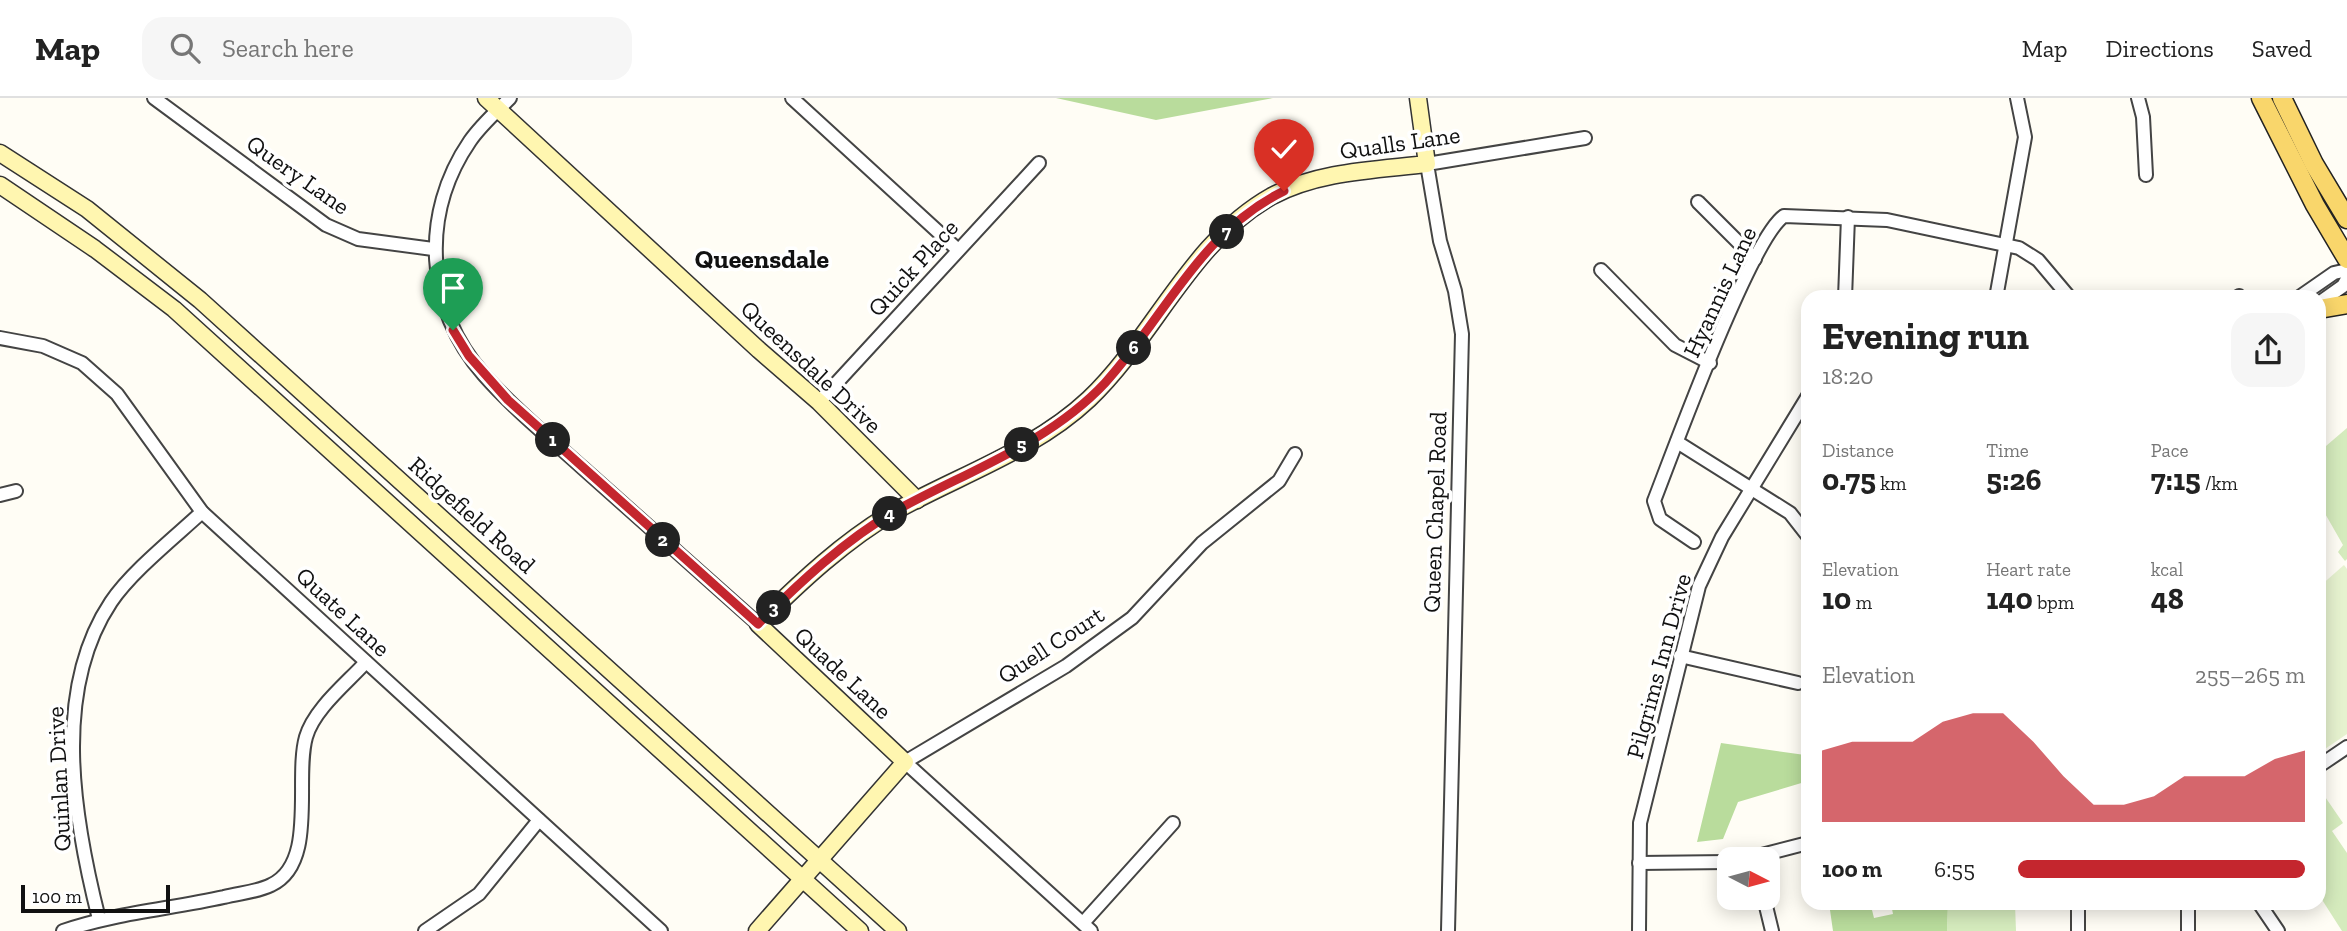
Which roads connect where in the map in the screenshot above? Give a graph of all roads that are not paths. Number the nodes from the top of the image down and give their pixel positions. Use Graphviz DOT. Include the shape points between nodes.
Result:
graph roads {
  1 [pos="154,98"];
  2 [pos="792,98"];
  3 [pos="1418,98"];
  4 [pos="2017,98"];
  5 [pos="2138,98"];
  6 [pos="2261,98"];
  7 [pos="2282,98"];
  8 [pos="498,102"];
  9 [pos="1585,138"];
  10 [pos="0,153"];
  11 [pos="1039,163"];
  12 [pos="1427,164"];
  13 [pos="2146,175"];
  14 [pos="0,185"];
  15 [pos="1698,201"];
  16 [pos="1848,217"];
  17 [pos="2347,219"];
  18 [pos="2005,245"];
  19 [pos="433,249"];
  20 [pos="958,250"];
  21 [pos="2347,258"];
  22 [pos="1755,259"];
  23 [pos="1601,270"];
  24 [pos="2347,270"];
  25 [pos="2347,279"];
  26 [pos="1845,290"];
  27 [pos="1997,290"];
  28 [pos="2063,290"];
  29 [pos="2310,290"];
  30 [pos="2326,298"];
  31 [pos="2347,304"];
  32 [pos="2326,308"];
  33 [pos="0,338"];
  34 [pos="1710,363"];
  35 [pos="819,402"];
  36 [pos="1801,407"];
  37 [pos="1677,442"];
  38 [pos="1295,454"];
  39 [pos="1751,488"];
  40 [pos="16,491"];
  41 [pos="0,495"];
  42 [pos="917,500"];
  43 [pos="202,512"];
  44 [pos="1801,527"];
  45 [pos="1694,542"];
  46 [pos="758,624"];
  47 [pos="1680,656"];
  48 [pos="366,662"];
  49 [pos="1798,683"];
  50 [pos="2347,747"];
  51 [pos="2326,761"];
  52 [pos="905,762"];
  53 [pos="540,820"];
  54 [pos="1172,823"];
  55 [pos="1801,845"];
  56 [pos="1780,851"];
  57 [pos="820,860"];
  58 [pos="1717,862"];
  59 [pos="1639,863"];
  60 [pos="803,879"];
  61 [pos="1767,910"];
  62 [pos="2078,910"];
  63 [pos="2188,910"];
  64 [pos="2264,910"];
  65 [pos="99,919"];
  66 [pos="1087,927"];
  67 [pos="63,931"];
  68 [pos="425,931"];
  69 [pos="661,931"];
  70 [pos="757,931"];
  71 [pos="860,931"];
  72 [pos="898,931"];
  73 [pos="1448,931"];
  74 [pos="1639,931"];
  75 [pos="1772,931"];
  76 [pos="2078,931"];
  77 [pos="2188,931"];
  78 [pos="2278,931"];
  1 -- 19 [label="street, Query Lane" via="326,225 358,239"];
  2 -- 20 [label="street"];
  3 -- 12 [label="main road, Queen Chapel Road"];
  4 -- 18 [label="street" via="2025,137"];
  5 -- 13 [label="street"];
  6 -- 21 [label="main road"];
  7 -- 17 [label="main road"];
  8 -- 19 [label="street, Quade Lane" via="448,179"];
  8 -- 35 [label="main road, Queensdale Drive"];
  9 -- 12 [label="street, Qualls Lane"];
  10 -- 57 [label="main road, Ridgefield Road" via="87,209 200,300"];
  11 -- 20 [label="street, Quick Place"];
  12 -- 42 [label="main road, Qualls Lane" via="1334,175 1284,191 1257,206 1193,265 1130,353 1087,400 1005,456"];
  12 -- 73 [label="street, Queen Chapel Road" via="1462,345"];
  14 -- 60 [label="main road, Ridgefield Road" via="174,309"];
  15 -- 22 [label="street"];
  16 -- 18 [label="street, Hyannis Lane" via="1887,220"];
  16 -- 22 [label="street, Hyannis Lane" via="1784,216 1770,229"];
  16 -- 26 [label="street"];
  18 -- 27 [label="street"];
  18 -- 28 [label="street, Hyannis Lane" via="2038,260"];
  19 -- 46 [label="street, Quade Lane" via="453,330 484,375"];
  20 -- 35 [label="street, Quick Place"];
  22 -- 34 [label="street, Hyannis Lane"];
  23 -- 34 [label="street" via="1675,345"];
  24 -- 29 [label="street"];
  25 -- 30 [label="street"];
  31 -- 32 [label="main road"];
  33 -- 43 [label="street, Quate Lane" via="43,346 82,363 117,394"];
  34 -- 37 [label="street, Hyannis Lane"];
  35 -- 42 [label="main road, Queensdale Drive"];
  36 -- 39 [label="street, Pilgrims Inn Drive"];
  37 -- 39 [label="street"];
  37 -- 45 [label="street, Hyannis Lane" via="1653,508 1660,519"];
  38 -- 52 [label="street, Quell Court" via="1279,481 1202,543 1124,624 1066,666"];
  39 -- 44 [label="street" via="1790,513"];
  39 -- 47 [label="street, Pilgrims Inn Drive" via="1704,573"];
  40 -- 41 [label="street"];
  42 -- 46 [label="main road, Qualls Lane" via="844,547"];
  43 -- 48 [label="street, Quate Lane"];
  43 -- 65 [label="street, Quinlan Drive" via="112,601 86,647 76,692 77,811"];
  46 -- 52 [label="main road, Quade Lane"];
  47 -- 49 [label="street"];
  47 -- 59 [label="street, Pilgrims Inn Drive" via="1640,822"];
  48 -- 53 [label="street, Quate Lane"];
  48 -- 65 [label="street" via="318,714 306,736 300,844 296,860 272,885"];
  50 -- 51 [label="street"];
  52 -- 57 [label="main road, Quell Court"];
  52 -- 66 [label="street, Quade Lane"];
  53 -- 68 [label="street" via="480,894"];
  53 -- 69 [label="street, Quate Lane"];
  54 -- 66 [label="street"];
  55 -- 56 [label="street"];
  57 -- 60 [label="main road, Quell Court"];
  57 -- 72 [label="main road, Ridgefield Road"];
  58 -- 59 [label="street"];
  59 -- 74 [label="street, Pilgrims Inn Drive"];
  60 -- 70 [label="main road, Quell Court"];
  60 -- 71 [label="main road, Ridgefield Road"];
  61 -- 75 [label="street"];
  62 -- 76 [label="street"];
  63 -- 77 [label="street"];
  64 -- 78 [label="street"];
  65 -- 67 [label="street"];
}
